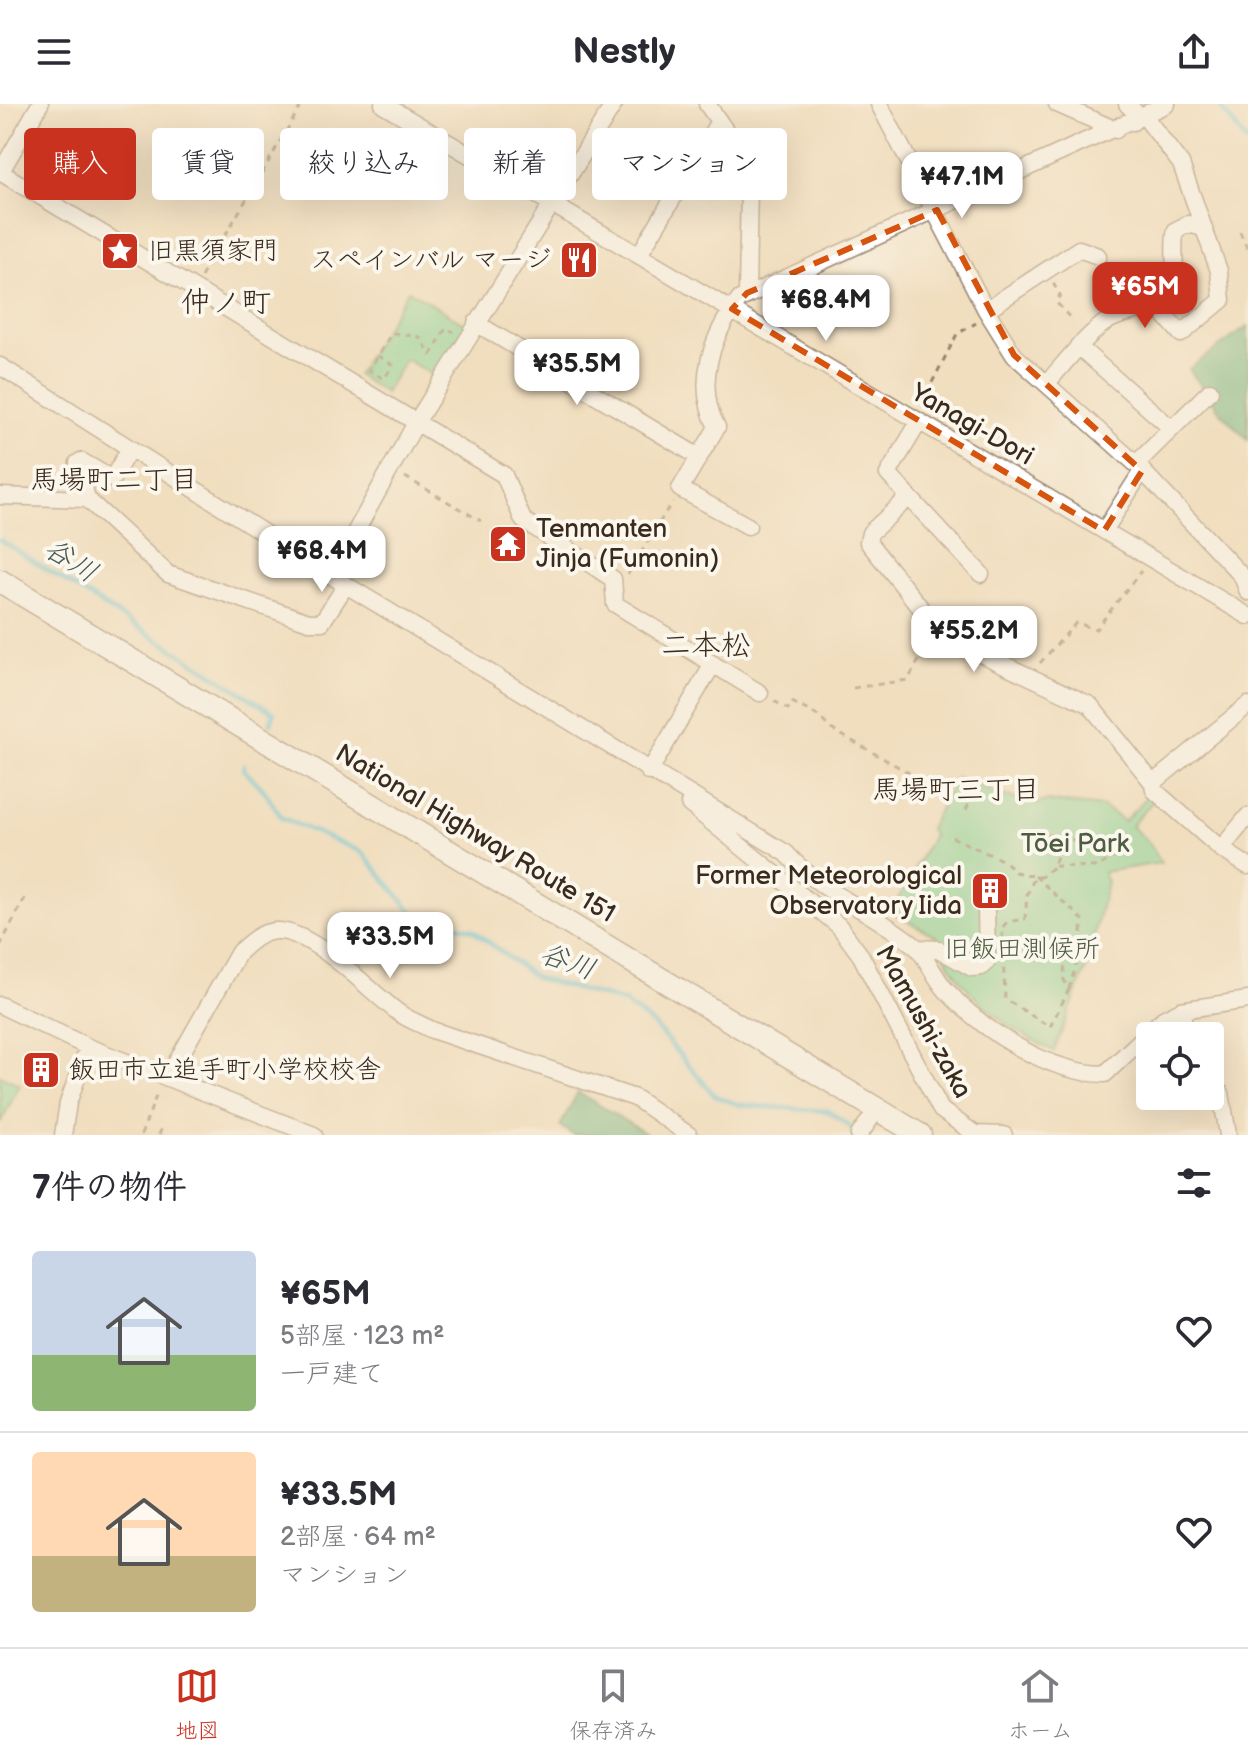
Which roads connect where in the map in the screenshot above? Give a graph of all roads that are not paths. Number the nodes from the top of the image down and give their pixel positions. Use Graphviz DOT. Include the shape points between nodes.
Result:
graph roads {
  1 [pos="40,104"];
  2 [pos="383,104"];
  3 [pos="614,104"];
  4 [pos="707,104"];
  5 [pos="879,104"];
  6 [pos="1127,104"];
  7 [pos="1167,104"];
  8 [pos="1068,106"];
  9 [pos="1142,114"];
  10 [pos="719,121"];
  11 [pos="1116,130"];
  12 [pos="0,172"];
  13 [pos="549,204"];
  14 [pos="937,210"];
  15 [pos="1203,228"];
  16 [pos="639,255"];
  17 [pos="1098,256"];
  18 [pos="747,293"];
  19 [pos="1156,305"];
  20 [pos="732,309"];
  21 [pos="988,313"];
  22 [pos="476,323"];
  23 [pos="1078,346"];
  24 [pos="0,366"];
  25 [pos="1047,383"];
  26 [pos="1210,391"];
  27 [pos="417,421"];
  28 [pos="919,422"];
  29 [pos="1172,429"];
  30 [pos="129,450"];
  31 [pos="699,457"];
  32 [pos="1139,468"];
  33 [pos="0,496"];
  34 [pos="909,497"];
  35 [pos="87,499"];
  36 [pos="748,526"];
  37 [pos="1104,531"];
  38 [pos="981,574"];
  39 [pos="338,580"];
  40 [pos="0,581"];
  41 [pos="1248,592"];
  42 [pos="1247,612"];
  43 [pos="713,664"];
  44 [pos="760,693"];
  45 [pos="1248,705"];
  46 [pos="649,772"];
  47 [pos="1153,783"];
  48 [pos="668,784"];
  49 [pos="1248,816"];
  50 [pos="1221,849"];
  51 [pos="1248,866"];
  52 [pos="986,910"];
  53 [pos="918,948"];
  54 [pos="1248,1000"];
  55 [pos="0,1005"];
  56 [pos="1181,1010"];
  57 [pos="1184,1022"];
  58 [pos="88,1047"];
  59 [pos="165,1080"];
  60 [pos="1224,1110"];
  61 [pos="866,1124"];
  62 [pos="63,1135"];
  63 [pos="314,1135"];
  64 [pos="689,1135"];
  65 [pos="920,1135"];
  66 [pos="1004,1135"];
  67 [pos="1228,1135"];
  1 -- 12 [label="street"];
  2 -- 13 [label="street, Yanagi-Dori"];
  3 -- 13 [label="street"];
  4 -- 10 [label="street"];
  5 -- 14 [label="street"];
  6 -- 9 [label="street"];
  7 -- 9 [label="street"];
  8 -- 11 [label="street"];
  9 -- 11 [label="street"];
  9 -- 15 [label="street" via="1181,164"];
  10 -- 16 [label="street"];
  10 -- 18 [label="street" via="736,146 749,183"];
  11 -- 14 [label="street"];
  12 -- 27 [label="street"];
  13 -- 16 [label="street, Yanagi-Dori"];
  13 -- 22 [label="street"];
  14 -- 18 [label="street"];
  14 -- 21 [label="street"];
  15 -- 19 [label="street" via="1188,224 1176,230 1173,279"];
  15 -- 19 [label="street" via="1219,271 1222,300 1181,334"];
  16 -- 20 [label="street, Yanagi-Dori"];
  17 -- 21 [label="street" via="1079,249"];
  18 -- 20 [label="street"];
  19 -- 23 [label="street" via="1106,321"];
  20 -- 28 [label="street, Yanagi-Dori"];
  20 -- 31 [label="street" via="708,366 707,402 717,427"];
  21 -- 25 [label="street" via="1014,355"];
  22 -- 27 [label="street"];
  22 -- 31 [label="street"];
  23 -- 25 [label="street"];
  23 -- 29 [label="street"];
  24 -- 30 [label="street"];
  25 -- 32 [label="street"];
  26 -- 29 [label="street"];
  27 -- 39 [label="street"];
  27 -- 43 [label="street" via="504,475 523,520 613,579 615,604"];
  28 -- 34 [label="street" via="888,474"];
  28 -- 37 [label="street, Yanagi-Dori"];
  29 -- 32 [label="street"];
  30 -- 35 [label="street" via="112,479 78,463"];
  30 -- 39 [label="street"];
  31 -- 36 [label="street" via="680,489"];
  32 -- 37 [label="street"];
  32 -- 41 [label="street" via="1242,576"];
  33 -- 35 [label="street"];
  34 -- 38 [label="street"];
  34 -- 47 [label="street" via="870,533 868,542 943,636 1090,705"];
  35 -- 39 [label="street" via="177,579 309,622 322,622"];
  37 -- 42 [label="street, Yanagi-Dori"];
  39 -- 46 [label="street"];
  40 -- 61 [label="highway, National Highway Route 151" via="475,864"];
  43 -- 44 [label="street"];
  43 -- 46 [label="street"];
  45 -- 47 [label="street"];
  46 -- 48 [label="street"];
  47 -- 50 [label="street" via="1154,790"];
  48 -- 53 [label="street" via="786,853 806,875"];
  48 -- 66 [label="street, Mamushi-zaka" via="839,926 861,956 941,1110 975,1134"];
  49 -- 50 [label="street"];
  50 -- 51 [label="street"];
  52 -- 53 [label="street" via="987,961 982,967 972,968 938,949"];
  53 -- 56 [label="street" via="930,971 1005,1039 1083,1072 1113,1070 1148,1030"];
  54 -- 56 [label="street"];
  55 -- 58 [label="street"];
  56 -- 57 [label="street"];
  58 -- 59 [label="street"];
  58 -- 62 [label="street"];
  59 -- 63 [label="street"];
  59 -- 64 [label="street" via="239,952 256,936 276,931 297,935 402,1015 432,1030 635,1098"];
  60 -- 67 [label="street"];
  61 -- 65 [label="highway, National Highway Route 151"];
}
